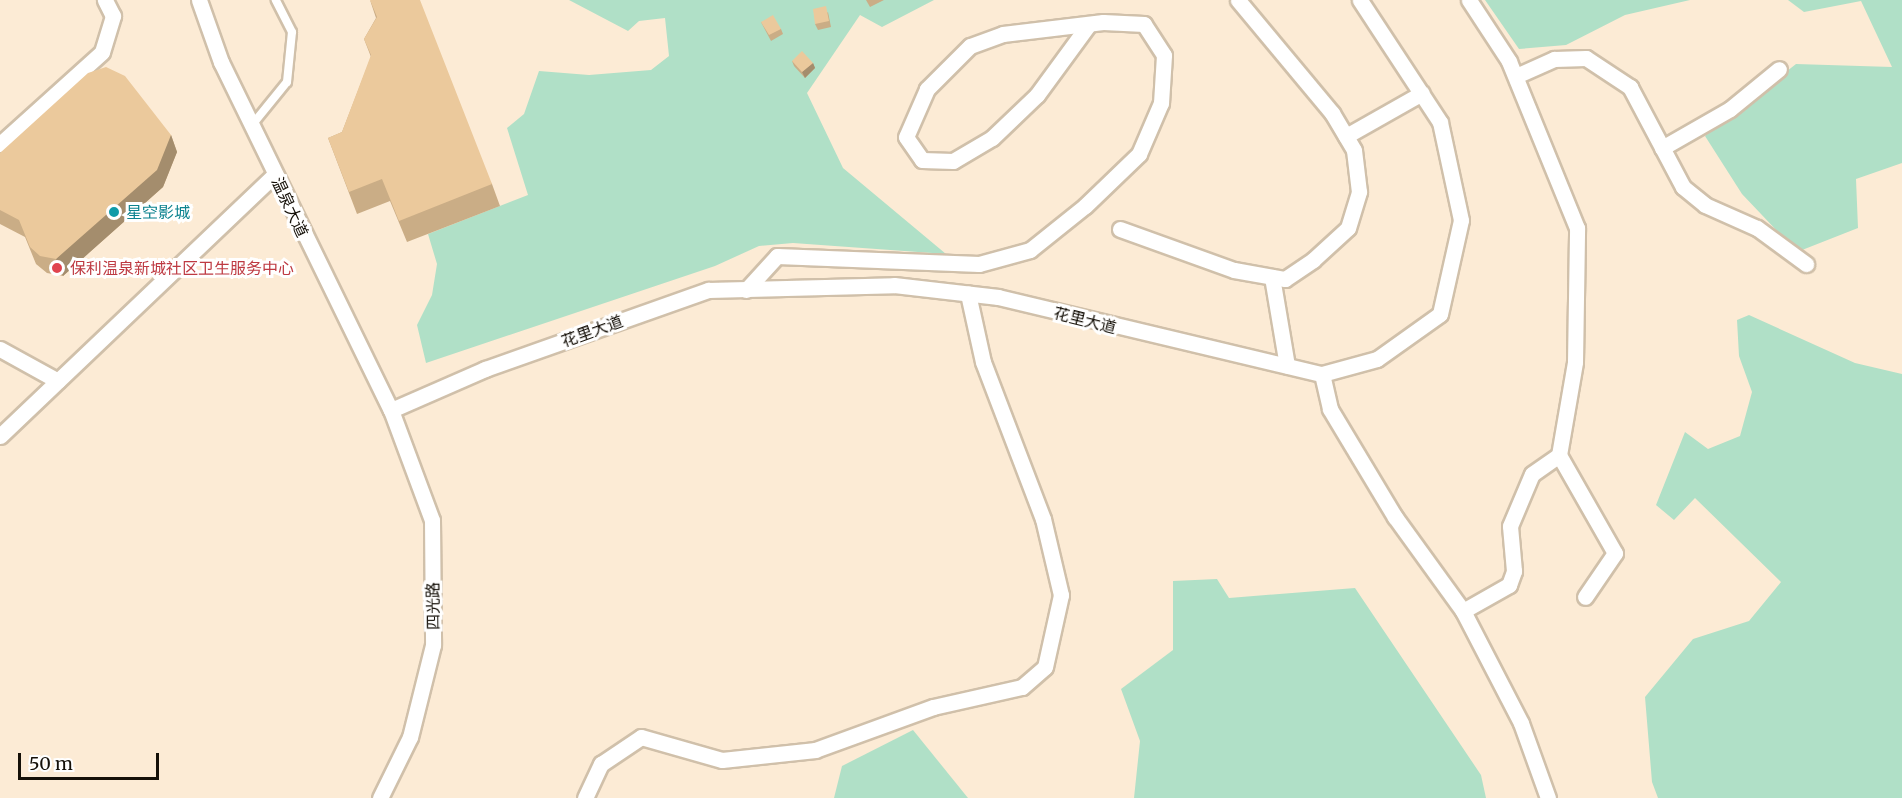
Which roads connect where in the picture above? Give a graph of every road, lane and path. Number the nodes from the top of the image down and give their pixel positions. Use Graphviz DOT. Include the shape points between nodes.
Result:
graph roads {
  1 [pos="105,0"];
  2 [pos="199,0"];
  3 [pos="276,0"];
  4 [pos="1238,0"];
  5 [pos="1360,0"];
  6 [pos="1468,0"];
  7 [pos="1089,24"];
  8 [pos="1779,69"];
  9 [pos="1516,76"];
  10 [pos="1422,93"];
  11 [pos="251,127"];
  12 [pos="1346,136"];
  13 [pos="0,144"];
  14 [pos="1662,148"];
  15 [pos="274,175"];
  16 [pos="1120,229"];
  17 [pos="1806,264"];
  18 [pos="1272,277"];
  19 [pos="746,290"];
  20 [pos="968,294"];
  21 [pos="0,349"];
  22 [pos="1287,366"];
  23 [pos="1322,374"];
  24 [pos="58,381"];
  25 [pos="391,410"];
  26 [pos="0,436"];
  27 [pos="1559,455"];
  28 [pos="1585,597"];
  29 [pos="1463,611"];
  30 [pos="380,798"];
  31 [pos="585,798"];
  32 [pos="1548,798"];
  1 -- 13 [label="street" via="113,16 102,52"];
  2 -- 11 [label="street, 温泉大道" via="221,62"];
  3 -- 11 [label="lane" via="292,32 287,81"];
  4 -- 12 [label="street" via="1332,113"];
  5 -- 10 [label="street, 花里大道"];
  6 -- 9 [label="street"];
  7 -- 7 [label="street" via="1003,34 970,46 927,89 906,137 922,160 953,160 992,138 1037,95"];
  7 -- 19 [label="street" via="1144,24 1164,55 1161,104 1139,154 1085,206 1030,250 979,264 777,256"];
  8 -- 14 [label="street" via="1730,109"];
  9 -- 14 [label="street" via="1554,59 1586,58 1630,87"];
  9 -- 27 [label="street" via="1577,228 1575,362"];
  10 -- 12 [label="street"];
  10 -- 23 [label="street, 花里大道" via="1440,122 1461,220 1440,314 1377,359"];
  11 -- 15 [label="street, 温泉大道"];
  12 -- 18 [label="street" via="1354,150 1359,192 1348,228 1285,279"];
  14 -- 17 [label="street" via="1683,187 1697,199 1757,228"];
  15 -- 24 [label="street"];
  15 -- 25 [label="street, 温泉大道"];
  16 -- 18 [label="street" via="1234,270"];
  18 -- 22 [label="street"];
  19 -- 20 [label="street, 花里大道" via="894,285"];
  19 -- 25 [label="street, 花里大道" via="708,290 486,369"];
  20 -- 22 [label="street, 花里大道" via="998,297"];
  20 -- 31 [label="street" via="982,362 1043,519 1061,595 1045,667 1022,687 933,707 815,750 722,760 641,737 601,764"];
  21 -- 24 [label="street"];
  22 -- 23 [label="street, 花里大道"];
  23 -- 29 [label="street" via="1336,419 1395,517"];
  24 -- 26 [label="street"];
  25 -- 30 [label="street, 四光路" via="432,520 433,645 410,737"];
  27 -- 28 [label="street" via="1615,553"];
  27 -- 29 [label="street" via="1532,474 1510,526 1515,571 1509,585"];
  29 -- 32 [label="street" via="1521,723"];
}
